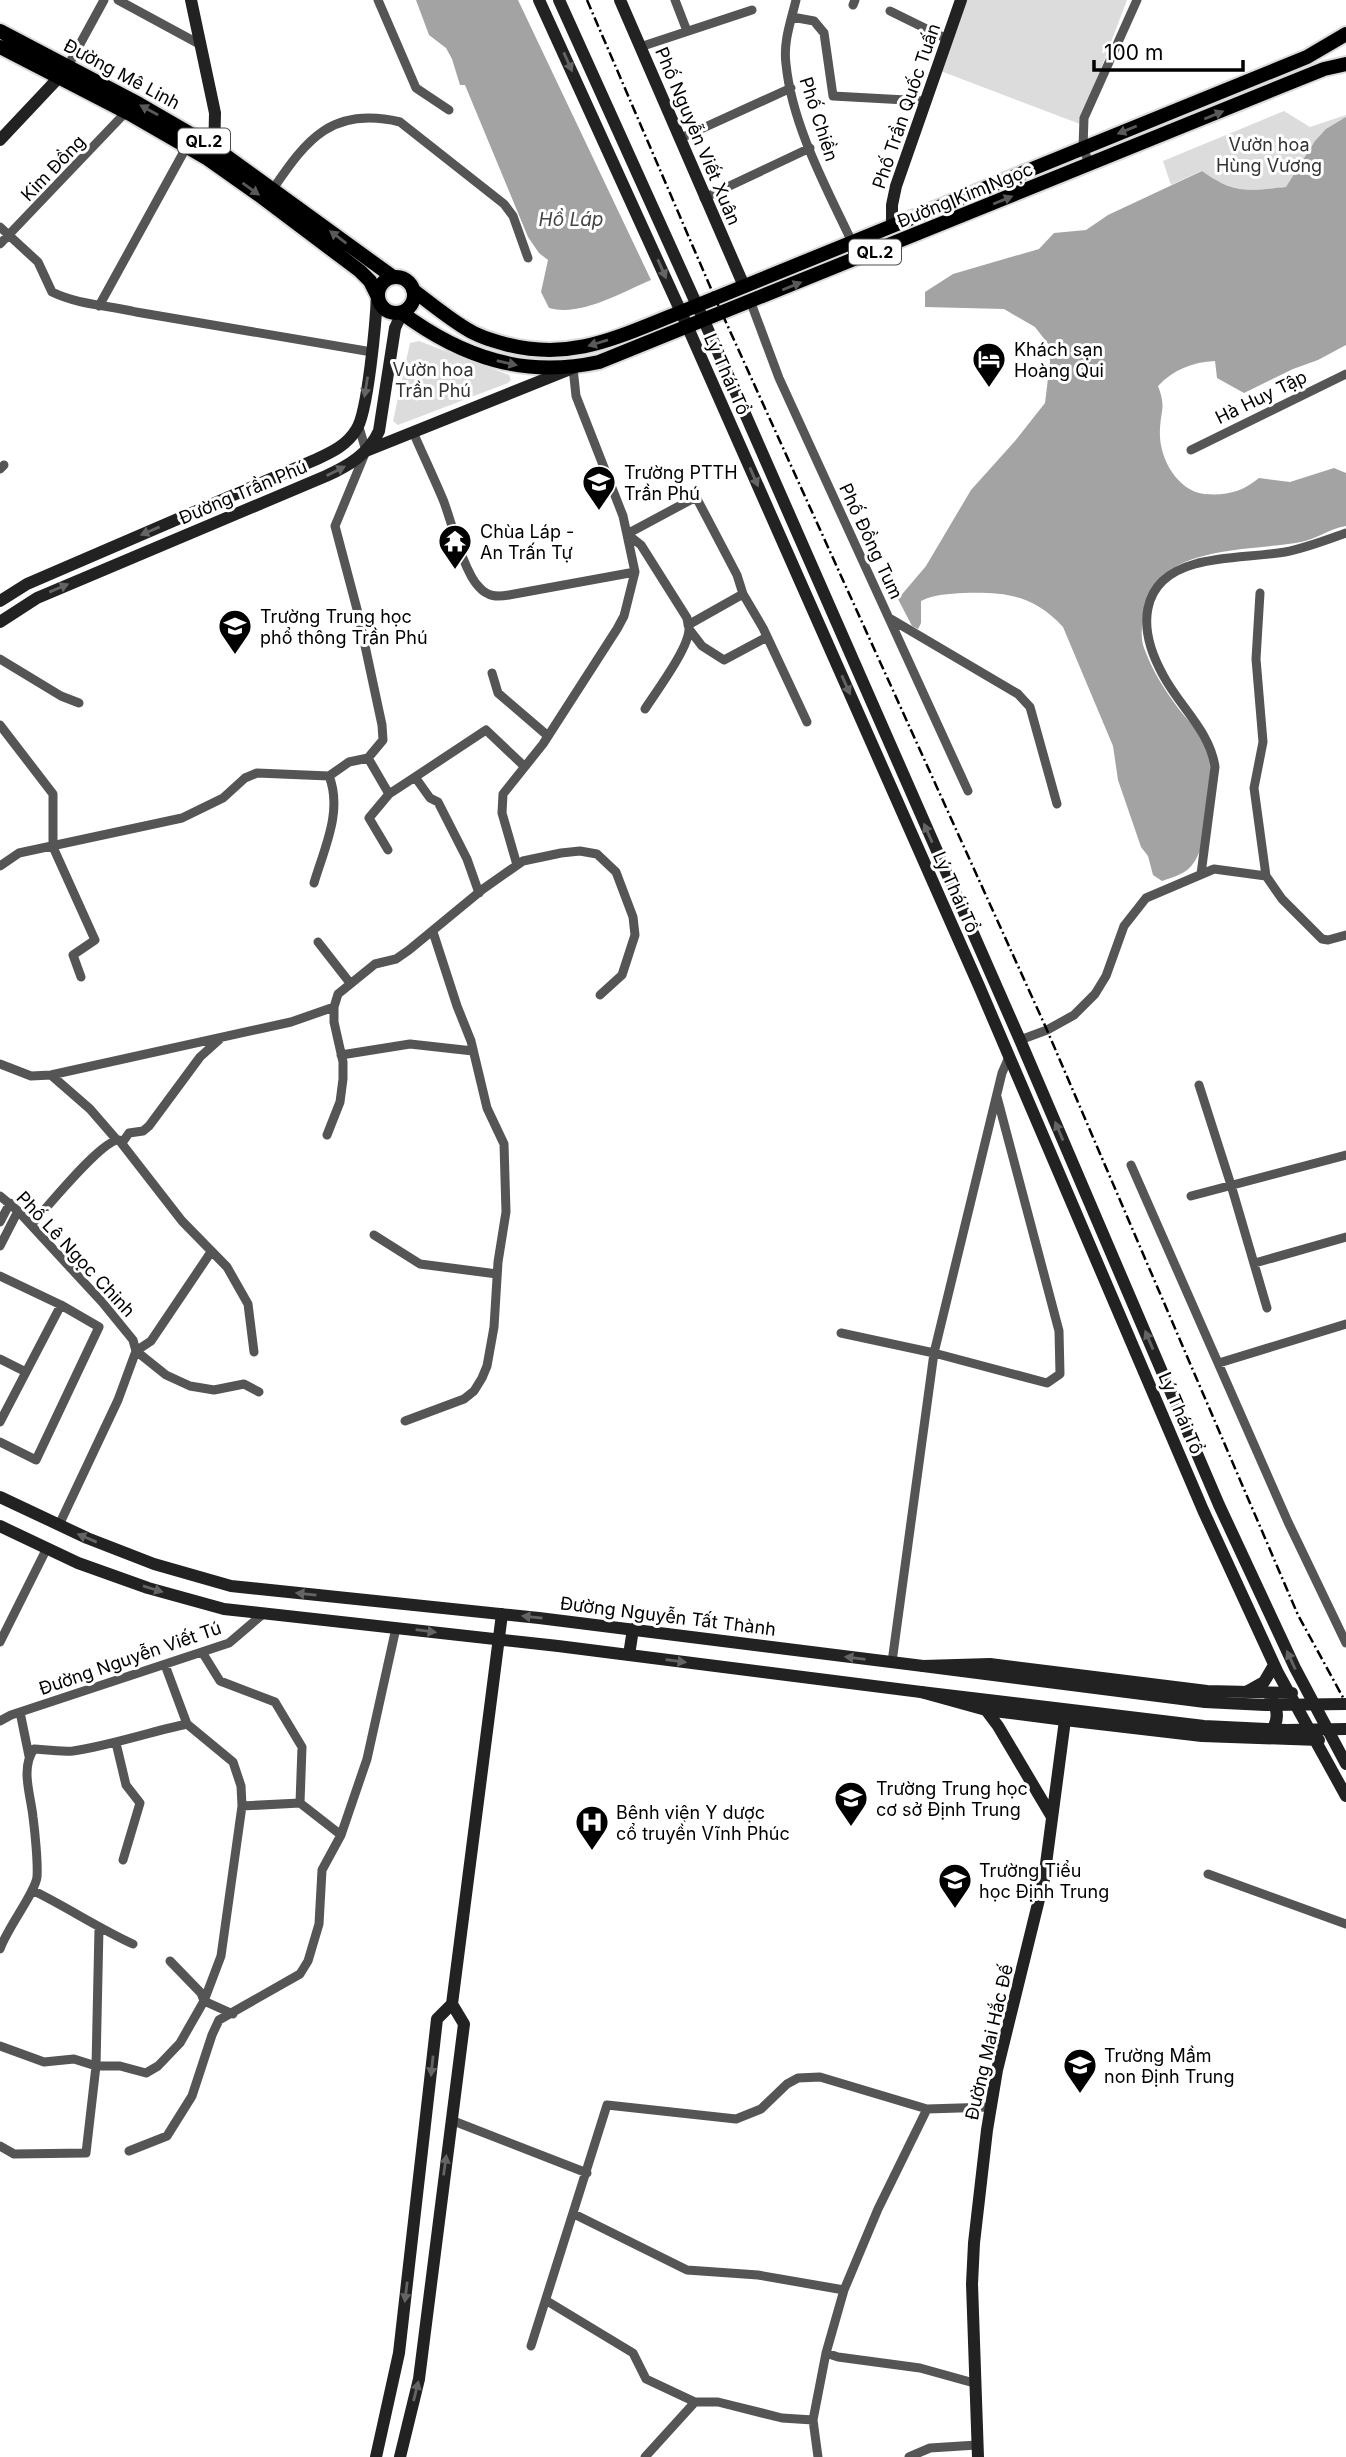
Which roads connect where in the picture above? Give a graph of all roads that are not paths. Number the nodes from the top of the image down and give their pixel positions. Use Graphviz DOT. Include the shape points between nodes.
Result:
graph roads {
  1 [pos="104,0"];
  2 [pos="118,0"];
  3 [pos="191,0"];
  4 [pos="378,0"];
  5 [pos="540,0"];
  6 [pos="559,0"];
  7 [pos="620,0"];
  8 [pos="675,0"];
  9 [pos="796,0"];
  10 [pos="961,0"];
  11 [pos="1137,0"];
  12 [pos="752,10"];
  13 [pos="890,11"];
  14 [pos="792,17"];
  15 [pos="0,31"];
  16 [pos="687,31"];
  17 [pos="1346,34"];
  18 [pos="947,39"];
  19 [pos="201,45"];
  20 [pos="0,47"];
  21 [pos="640,47"];
  22 [pos="1346,64"];
  23 [pos="64,72"];
  24 [pos="791,88"];
  25 [pos="925,101"];
  26 [pos="449,110"];
  27 [pos="126,112"];
  28 [pos="679,139"];
  29 [pos="0,140"];
  30 [pos="187,146"];
  31 [pos="215,148"];
  32 [pos="810,148"];
  33 [pos="1083,148"];
  34 [pos="214,163"];
  35 [pos="1090,165"];
  36 [pos="273,189"];
  37 [pos="704,198"];
  38 [pos="892,226"];
  39 [pos="0,227"];
  40 [pos="9,236"];
  41 [pos="852,242"];
  42 [pos="0,244"];
  43 [pos="528,258"];
  44 [pos="393,277"];
  45 [pos="744,286"];
  46 [pos="413,290"];
  47 [pos="377,295"];
  48 [pos="751,303"];
  49 [pos="697,305"];
  50 [pos="99,306"];
  51 [pos="681,312"];
  52 [pos="402,313"];
  53 [pos="704,322"];
  54 [pos="688,328"];
  55 [pos="372,352"];
  56 [pos="573,368"];
  57 [pos="1346,374"];
  58 [pos="359,427"];
  59 [pos="413,432"];
  60 [pos="1191,450"];
  61 [pos="366,451"];
  62 [pos="1346,533"];
  63 [pos="627,534"];
  64 [pos="635,572"];
  65 [pos="1260,593"];
  66 [pos="743,594"];
  67 [pos="0,601"];
  68 [pos="889,618"];
  69 [pos="0,622"];
  70 [pos="688,627"];
  71 [pos="767,637"];
  72 [pos="0,659"];
  73 [pos="492,673"];
  74 [pos="79,703"];
  75 [pos="645,709"];
  76 [pos="807,722"];
  77 [pos="0,725"];
  78 [pos="548,736"];
  79 [pos="369,758"];
  80 [pos="524,766"];
  81 [pos="328,776"];
  82 [pos="415,777"];
  83 [pos="968,791"];
  84 [pos="389,794"];
  85 [pos="1057,804"];
  86 [pos="53,847"];
  87 [pos="388,850"];
  88 [pos="517,865"];
  89 [pos="0,866"];
  90 [pos="1200,874"];
  91 [pos="1266,876"];
  92 [pos="314,883"];
  93 [pos="479,893"];
  94 [pos="433,932"];
  95 [pos="1346,935"];
  96 [pos="318,942"];
  97 [pos="81,977"];
  98 [pos="993,980"];
  99 [pos="350,983"];
  100 [pos="979,986"];
  101 [pos="600,995"];
  102 [pos="334,1007"];
  103 [pos="221,1038"];
  104 [pos="1020,1040"];
  105 [pos="473,1051"];
  106 [pos="341,1055"];
  107 [pos="1009,1057"];
  108 [pos="0,1064"];
  109 [pos="51,1075"];
  110 [pos="1199,1086"];
  111 [pos="997,1096"];
  112 [pos="327,1135"];
  113 [pos="119,1141"];
  114 [pos="1346,1155"];
  115 [pos="1131,1165"];
  116 [pos="1231,1185"];
  117 [pos="1085,1191"];
  118 [pos="0,1196"];
  119 [pos="1192,1196"];
  120 [pos="1070,1198"];
  121 [pos="10,1203"];
  122 [pos="18,1211"];
  123 [pos="0,1222"];
  124 [pos="31,1225"];
  125 [pos="374,1235"];
  126 [pos="1346,1237"];
  127 [pos="0,1246"];
  128 [pos="211,1252"];
  129 [pos="1255,1263"];
  130 [pos="497,1274"];
  131 [pos="0,1276"];
  132 [pos="61,1305"];
  133 [pos="1267,1308"];
  134 [pos="1346,1324"];
  135 [pos="841,1333"];
  136 [pos="136,1351"];
  137 [pos="254,1352"];
  138 [pos="934,1353"];
  139 [pos="0,1359"];
  140 [pos="1219,1363"];
  141 [pos="26,1372"];
  142 [pos="259,1392"];
  143 [pos="405,1421"];
  144 [pos="0,1422"];
  145 [pos="0,1442"];
  146 [pos="0,1497"];
  147 [pos="59,1525"];
  148 [pos="0,1526"];
  149 [pos="47,1548"];
  150 [pos="275,1591"];
  151 [pos="263,1614"];
  152 [pos="502,1614"];
  153 [pos="4,1627"];
  154 [pos="396,1628"];
  155 [pos="633,1629"];
  156 [pos="499,1639"];
  157 [pos="0,1642"];
  158 [pos="1346,1643"];
  159 [pos="202,1652"];
  160 [pos="629,1656"];
  161 [pos="892,1662"];
  162 [pos="165,1665"];
  163 [pos="1274,1665"];
  164 [pos="923,1666"];
  165 [pos="920,1692"];
  166 [pos="1243,1693"];
  167 [pos="1267,1693"];
  168 [pos="1288,1693"];
  169 [pos="1307,1693"];
  170 [pos="1346,1704"];
  171 [pos="986,1710"];
  172 [pos="20,1712"];
  173 [pos="1065,1720"];
  174 [pos="0,1721"];
  175 [pos="187,1724"];
  176 [pos="1346,1729"];
  177 [pos="1264,1739"];
  178 [pos="1286,1740"];
  179 [pos="1314,1740"];
  180 [pos="1333,1741"];
  181 [pos="116,1743"];
  182 [pos="29,1756"];
  183 [pos="1346,1764"];
  184 [pos="1327,1765"];
  185 [pos="1346,1796"];
  186 [pos="300,1803"];
  187 [pos="242,1806"];
  188 [pos="1053,1819"];
  189 [pos="341,1835"];
  190 [pos="122,1860"];
  191 [pos="1208,1874"];
  192 [pos="33,1890"];
  193 [pos="1346,1924"];
  194 [pos="99,1928"];
  195 [pos="133,1944"];
  196 [pos="0,1949"];
  197 [pos="170,1961"];
  198 [pos="204,2001"];
  199 [pos="452,2004"];
  200 [pos="233,2014"];
  201 [pos="0,2046"];
  202 [pos="96,2066"];
  203 [pos="991,2107"];
  204 [pos="927,2109"];
  205 [pos="451,2120"];
  206 [pos="0,2146"];
  207 [pos="129,2151"];
  208 [pos="587,2173"];
  209 [pos="574,2214"];
  210 [pos="844,2290"];
  211 [pos="547,2301"];
  212 [pos="531,2346"];
  213 [pos="826,2353"];
  214 [pos="974,2383"];
  215 [pos="695,2402"];
  216 [pos="813,2420"];
  217 [pos="978,2451"];
  218 [pos="376,2457"];
  219 [pos="400,2457"];
  220 [pos="645,2457"];
  221 [pos="818,2457"];
  222 [pos="909,2457"];
  1 -- 23 [label="street"];
  2 -- 19 [label="street"];
  3 -- 19 [label="main road"];
  4 -- 26 [label="street" via="416,88"];
  5 -- 51 [label="main road, Lý Thái Tổ, one-way"];
  6 -- 49 [label="main road, Lý Thái Tổ"];
  7 -- 21 [label="main road, Phố Nguyễn Viết Xuân"];
  8 -- 16 [label="street"];
  9 -- 14 [label="street, Phố Chiền"];
  10 -- 18 [label="main road, Phố Trần Quốc Tuấn"];
  11 -- 33 [label="street" via="1084,118"];
  12 -- 16 [label="street"];
  13 -- 18 [label="street"];
  14 -- 24 [label="street, Phố Chiền" via="785,63"];
  14 -- 25 [label="street" via="814,21 824,33 833,96"];
  15 -- 23 [label="main road, Đường Mê Linh / QL.2"];
  16 -- 21 [label="street"];
  17 -- 33 [label="main road, Đường Kim Ngọc / QL.2, one-way" via="1307,57"];
  18 -- 25 [label="main road, Phố Trần Quốc Tuấn"];
  19 -- 31 [label="main road" via="215,113"];
  20 -- 23 [label="main road, Đường Mê Linh / QL.2"];
  21 -- 28 [label="main road, Phố Nguyễn Viết Xuân"];
  35 -- 22 [label="main road, Đường Kim Ngọc / QL.2, one-way"];
  23 -- 27 [label="main road, Đường Mê Linh / QL.2"];
  23 -- 29 [label="main road"];
  31 -- 23 [label="main road, Đường Mê Linh / QL.2, one-way"];
  24 -- 28 [label="street"];
  24 -- 32 [label="street, Phố Chiền"];
  25 -- 38 [label="main road, Phố Trần Quốc Tuấn" via="894,191"];
  27 -- 30 [label="main road, Đường Mê Linh / QL.2"];
  27 -- 40 [label="street, Kim Đồng"];
  28 -- 37 [label="main road, Phố Nguyễn Viết Xuân"];
  30 -- 34 [label="main road, Đường Mê Linh / QL.2"];
  30 -- 50 [label="street"];
  31 -- 34 [label="main road"];
  31 -- 36 [label="main road, Đường Mê Linh / QL.2"];
  32 -- 37 [label="street"];
  32 -- 41 [label="street, Phố Chiền"];
  33 -- 35 [label="street"];
  33 -- 38 [label="main road, Đường Kim Ngọc / QL.2"];
  34 -- 47 [label="main road, Đường Mê Linh / QL.2, one-way" via="360,271"];
  48 -- 35 [label="main road, Đường Kim Ngọc / QL.2, one-way"];
  36 -- 43 [label="street" via="309,141 333,126 366,118 400,122 504,204"];
  44 -- 36 [label="main road, Đường Mê Linh / QL.2, one-way"];
  37 -- 45 [label="main road, Phố Nguyễn Viết Xuân"];
  38 -- 41 [label="main road, Đường Kim Ngọc / QL.2"];
  39 -- 40 [label="street"];
  40 -- 42 [label="street, Kim Đồng"];
  40 -- 50 [label="street" via="38,262 52,292"];
  41 -- 45 [label="main road, Đường Kim Ngọc / QL.2"];
  44 -- 46 [label="main road, QL.2" via="405,280"];
  44 -- 47 [label="main road" via="382,283"];
  45 -- 49 [label="main road, Đường Kim Ngọc / QL.2"];
  51 -- 46 [label="main road, Đường Kim Ngọc / QL.2, one-way" via="594,345 547,351 475,334"];
  46 -- 52 [label="main road" via="412,303"];
  47 -- 52 [label="main road, QL.2" via="385,310"];
  47 -- 55 [label="main road"];
  48 -- 53 [label="main road, Đường Kim Ngọc / QL.2"];
  48 -- 68 [label="street, Phố Đồng Tum" via="779,378"];
  49 -- 51 [label="main road, Đường Kim Ngọc / QL.2"];
  49 -- 53 [label="main road, Lý Thái Tổ"];
  50 -- 55 [label="street"];
  51 -- 54 [label="main road, Lý Thái Tổ"];
  52 -- 56 [label="main road, Đường Kim Ngọc / QL.2, one-way" via="452,343 498,361"];
  52 -- 61 [label="main road" via="395,328 379,430"];
  53 -- 54 [label="main road, Đường Kim Ngọc / QL.2"];
  98 -- 53 [label="main road, Lý Thái Tổ, one-way"];
  54 -- 56 [label="main road, Đường Kim Ngọc / QL.2"];
  54 -- 100 [label="main road, Lý Thái Tổ, one-way"];
  55 -- 58 [label="main road, one-way"];
  56 -- 59 [label="main road, Đường Trần Phú"];
  56 -- 63 [label="street" via="576,397"];
  57 -- 60 [label="street, Hà Huy Tập"];
  58 -- 61 [label="street"];
  58 -- 67 [label="main road, Đường Trần Phú, one-way" via="346,442 317,459 27,583"];
  59 -- 61 [label="main road, Đường Trần Phú"];
  59 -- 64 [label="street" via="471,575 488,594 509,596"];
  69 -- 61 [label="main road, Đường Trần Phú, one-way" via="37,598 326,476"];
  61 -- 79 [label="street" via="335,526 382,725 383,740"];
  62 -- 90 [label="street" via="1287,552 1195,564 1168,577 1152,596 1146,637 1178,701 1203,733 1215,767"];
  63 -- 64 [label="street"];
  63 -- 66 [label="street" via="696,497"];
  63 -- 70 [label="street" via="641,545 687,618"];
  64 -- 78 [label="street" via="624,616"];
  65 -- 91 [label="street" via="1256,659 1263,742 1254,788"];
  66 -- 70 [label="street"];
  66 -- 71 [label="street"];
  68 -- 83 [label="street, Phố Đồng Tum"];
  68 -- 85 [label="street" via="1018,695 1030,707"];
  70 -- 71 [label="street" via="702,646 724,660"];
  70 -- 75 [label="street" via="680,654"];
  71 -- 76 [label="street"];
  72 -- 74 [label="street"];
  73 -- 78 [label="street" via="498,694"];
  77 -- 86 [label="street" via="53,794"];
  78 -- 80 [label="street"];
  79 -- 81 [label="street" via="349,762"];
  79 -- 84 [label="street"];
  80 -- 82 [label="street" via="486,730"];
  80 -- 88 [label="street" via="503,794 502,813"];
  81 -- 86 [label="street" via="257,773 223,798 182,818"];
  81 -- 92 [label="street" via="335,790 334,814"];
  82 -- 84 [label="street"];
  82 -- 93 [label="street" via="438,802"];
  84 -- 87 [label="street" via="369,818"];
  86 -- 89 [label="street" via="19,853"];
  86 -- 97 [label="street" via="95,940 73,955"];
  88 -- 93 [label="street"];
  88 -- 101 [label="street" via="580,851 597,854 616,872 635,934 622,975"];
  90 -- 91 [label="street" via="1214,869"];
  90 -- 104 [label="street" via="1146,898 1124,926 1095,995 1074,1015"];
  91 -- 95 [label="street" via="1322,939"];
  93 -- 94 [label="street"];
  94 -- 99 [label="street" via="396,959 375,964"];
  94 -- 105 [label="street"];
  96 -- 99 [label="street"];
  98 -- 100 [label="main road"];
  98 -- 104 [label="main road, Lý Thái Tổ"];
  99 -- 102 [label="street" via="338,993"];
  100 -- 107 [label="main road, Lý Thái Tổ"];
  102 -- 103 [label="street"];
  102 -- 106 [label="street"];
  103 -- 109 [label="street"];
  103 -- 113 [label="street" via="200,1057 149,1126"];
  117 -- 104 [label="main road, Lý Thái Tổ, one-way"];
  105 -- 106 [label="street" via="410,1044"];
  105 -- 130 [label="street" via="488,1108 504,1144 506,1212"];
  106 -- 112 [label="street" via="340,1102"];
  107 -- 111 [label="street"];
  107 -- 120 [label="main road, Lý Thái Tổ"];
  108 -- 109 [label="street" via="31,1076"];
  109 -- 113 [label="street"];
  110 -- 116 [label="street"];
  111 -- 138 [label="street"];
  111 -- 138 [label="street" via="1059,1331 1060,1374 1047,1383"];
  113 -- 124 [label="street" via="91,1158"];
  113 -- 128 [label="street"];
  114 -- 116 [label="street"];
  115 -- 140 [label="street"];
  116 -- 119 [label="street"];
  116 -- 129 [label="street"];
  117 -- 120 [label="main road"];
  169 -- 117 [label="main road, Lý Thái Tổ, one-way" via="1219,1505"];
  118 -- 121 [label="street, Phố Lê Ngọc Chinh"];
  120 -- 163 [label="main road, Lý Thái Tổ"];
  121 -- 122 [label="street, Phố Lê Ngọc Chinh"];
  121 -- 123 [label="street"];
  122 -- 124 [label="street, Phố Lê Ngọc Chinh"];
  122 -- 127 [label="street"];
  124 -- 136 [label="street, Phố Lê Ngọc Chinh" via="102,1302 133,1340"];
  125 -- 130 [label="street" via="420,1265"];
  126 -- 129 [label="street"];
  128 -- 136 [label="street" via="150,1341"];
  128 -- 137 [label="street" via="227,1267 248,1304"];
  129 -- 133 [label="street"];
  130 -- 143 [label="street" via="487,1366 474,1391 450,1406"];
  131 -- 132 [label="street"];
  132 -- 141 [label="street"];
  132 -- 145 [label="street" via="99,1327 36,1460"];
  134 -- 140 [label="street"];
  135 -- 138 [label="street"];
  136 -- 142 [label="street, Phố Lê Ngọc Chinh" via="166,1375 190,1385 214,1390 244,1384"];
  136 -- 147 [label="street"];
  138 -- 161 [label="street"];
  139 -- 141 [label="street"];
  140 -- 158 [label="street"];
  141 -- 144 [label="street"];
  146 -- 147 [label="main road, Đường Nguyễn Tất Thành"];
  150 -- 147 [label="main road, Đường Nguyễn Tất Thành, one-way" via="231,1586 154,1564"];
  148 -- 149 [label="main road"];
  149 -- 151 [label="main road, one-way" via="148,1588 224,1609"];
  149 -- 153 [label="street"];
  150 -- 151 [label="main road"];
  152 -- 150 [label="main road, Đường Nguyễn Tất Thành, one-way"];
  151 -- 154 [label="main road"];
  151 -- 159 [label="street, Đường Nguyễn Viết Tú" via="229,1643"];
  155 -- 152 [label="main road, Đường Nguyễn Tất Thành, one-way"];
  152 -- 156 [label="main road"];
  153 -- 157 [label="street"];
  154 -- 156 [label="main road, one-way"];
  154 -- 189 [label="street" via="367,1759"];
  155 -- 160 [label="main road"];
  161 -- 155 [label="main road, Đường Nguyễn Tất Thành, one-way"];
  156 -- 160 [label="main road"];
  156 -- 199 [label="main road"];
  159 -- 162 [label="street, Đường Nguyễn Viết Tú"];
  159 -- 186 [label="street" via="220,1681 275,1702 302,1747"];
  160 -- 165 [label="main road, one-way"];
  161 -- 164 [label="main road, Đường Nguyễn Tất Thành"];
  162 -- 172 [label="street, Đường Nguyễn Viết Tú"];
  162 -- 175 [label="street"];
  163 -- 166 [label="main road" via="1264,1682"];
  163 -- 168 [label="main road, Lý Thái Tổ"];
  164 -- 166 [label="main road" via="990,1664"];
  164 -- 170 [label="main road, Đường Nguyễn Tất Thành, bridge" via="1205,1702"];
  165 -- 171 [label="main road"];
  165 -- 176 [label="main road, bridge" via="1204,1726"];
  166 -- 167 [label="main road"];
  167 -- 168 [label="main road"];
  167 -- 177 [label="main road" via="1277,1717 1275,1728"];
  168 -- 169 [label="main road"];
  168 -- 179 [label="main road, Lý Thái Tổ"];
  169 -- 180 [label="main road, Lý Thái Tổ"];
  171 -- 173 [label="main road"];
  171 -- 188 [label="main road"];
  172 -- 174 [label="street, Đường Nguyễn Viết Tú"];
  172 -- 182 [label="street"];
  173 -- 177 [label="main road"];
  173 -- 188 [label="main road, Đường Mai Hắc Đế"];
  175 -- 181 [label="street"];
  175 -- 187 [label="street" via="233,1762"];
  177 -- 178 [label="main road"];
  178 -- 179 [label="main road"];
  178 -- 184 [label="main road" via="1308,1749"];
  179 -- 180 [label="main road"];
  179 -- 184 [label="main road, Lý Thái Tổ"];
  180 -- 183 [label="main road, Lý Thái Tổ"];
  181 -- 182 [label="street" via="71,1751 34,1749"];
  181 -- 190 [label="street" via="126,1785 140,1803"];
  182 -- 192 [label="street" via="37,1878"];
  184 -- 185 [label="main road, Lý Thái Tổ"];
  186 -- 187 [label="street"];
  186 -- 189 [label="street"];
  187 -- 198 [label="street" via="221,1956"];
  188 -- 203 [label="main road, Đường Mai Hắc Đế" via="1044,1879"];
  189 -- 200 [label="street" via="322,1870 319,1924 308,1961 299,1974"];
  191 -- 193 [label="street"];
  192 -- 194 [label="street"];
  192 -- 196 [label="street"];
  194 -- 195 [label="street"];
  194 -- 202 [label="street"];
  197 -- 198 [label="street"];
  198 -- 200 [label="street"];
  198 -- 202 [label="street" via="171,2054 146,2073"];
  199 -- 205 [label="main road" via="464,2024"];
  199 -- 218 [label="main road, one-way" via="437,2019 399,2353"];
  200 -- 207 [label="street" via="219,2020 192,2096 167,2136"];
  201 -- 202 [label="street" via="44,2062 74,2059"];
  202 -- 206 [label="street" via="86,2153 15,2154"];
  203 -- 204 [label="street"];
  203 -- 214 [label="main road, Đường Mai Hắc Đế" via="974,2243"];
  204 -- 208 [label="street" via="820,2077 798,2078 761,2109 736,2119 607,2105"];
  204 -- 210 [label="street"];
  205 -- 208 [label="street"];
  219 -- 205 [label="main road, one-way" via="419,2379"];
  208 -- 209 [label="street"];
  209 -- 210 [label="street" via="687,2270 758,2275"];
  209 -- 211 [label="street"];
  210 -- 213 [label="street"];
  211 -- 212 [label="street"];
  211 -- 215 [label="street" via="633,2353 646,2378"];
  213 -- 214 [label="street" via="920,2368"];
  213 -- 216 [label="street"];
  214 -- 217 [label="main road, Đường Mai Hắc Đế"];
  215 -- 216 [label="street"];
  215 -- 220 [label="street"];
  216 -- 221 [label="street"];
  217 -- 222 [label="street" via="930,2448"];
}
